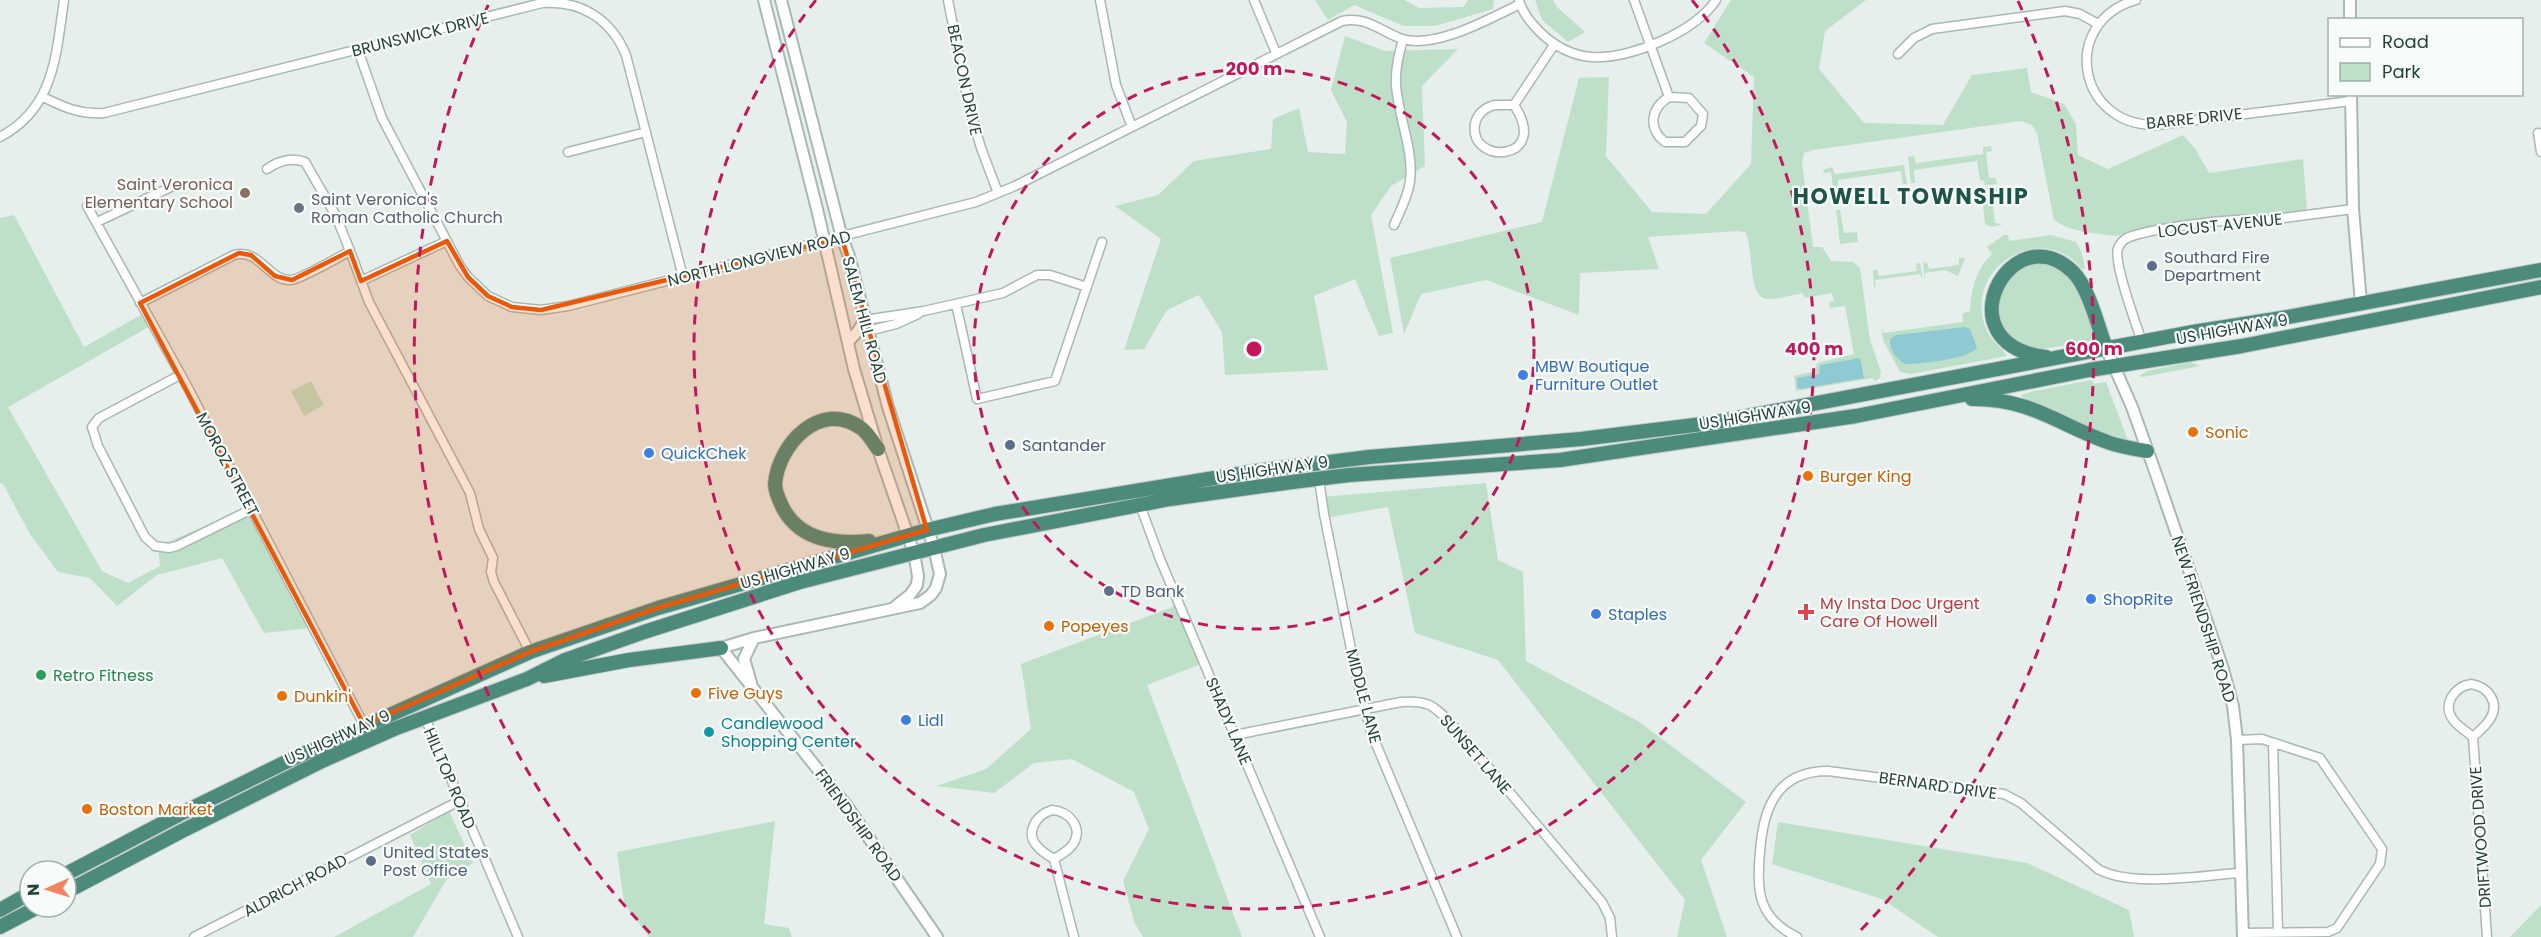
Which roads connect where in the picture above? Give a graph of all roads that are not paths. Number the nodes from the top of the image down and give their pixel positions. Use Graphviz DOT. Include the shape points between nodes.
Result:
graph roads {
  1 [pos="64,0"];
  2 [pos="764,0"];
  3 [pos="781,0"];
  4 [pos="948,0"];
  5 [pos="1100,0"];
  6 [pos="1254,0"];
  7 [pos="1634,0"];
  8 [pos="1716,0"];
  9 [pos="2136,0"];
  10 [pos="2350,0"];
  11 [pos="1519,2"];
  12 [pos="2350,18"];
  13 [pos="2098,24"];
  14 [pos="1403,39"];
  15 [pos="1554,45"];
  16 [pos="1650,45"];
  17 [pos="358,50"];
  18 [pos="1276,53"];
  19 [pos="1898,54"];
  20 [pos="43,97"];
  21 [pos="1670,97"];
  22 [pos="2351,98"];
  23 [pos="1514,105"];
  24 [pos="1132,127"];
  25 [pos="646,132"];
  26 [pos="2538,133"];
  27 [pos="0,137"];
  28 [pos="568,152"];
  29 [pos="2541,152"];
  30 [pos="267,169"];
  31 [pos="173,186"];
  32 [pos="998,193"];
  33 [pos="87,206"];
  34 [pos="2353,209"];
  35 [pos="97,222"];
  36 [pos="1394,225"];
  37 [pos="842,238"];
  38 [pos="447,241"];
  39 [pos="825,242"];
  40 [pos="1102,242"];
  41 [pos="350,251"];
  42 [pos="2541,270"];
  43 [pos="683,277"];
  44 [pos="361,280"];
  45 [pos="2541,286"];
  46 [pos="1087,287"];
  47 [pos="140,303"];
  48 [pos="2361,303"];
  49 [pos="956,304"];
  50 [pos="924,311"];
  51 [pos="865,320"];
  52 [pos="868,331"];
  53 [pos="848,342"];
  54 [pos="2142,342"];
  55 [pos="2106,348"];
  56 [pos="2057,358"];
  57 [pos="2113,366"];
  58 [pos="180,375"];
  59 [pos="1949,399"];
  60 [pos="878,449"];
  61 [pos="2147,451"];
  62 [pos="1319,479"];
  63 [pos="1140,505"];
  64 [pos="252,509"];
  65 [pos="927,530"];
  66 [pos="901,537"];
  67 [pos="934,548"];
  68 [pos="914,553"];
  69 [pos="891,609"];
  70 [pos="754,638"];
  71 [pos="721,648"];
  72 [pos="530,652"];
  73 [pos="527,679"];
  74 [pos="753,688"];
  75 [pos="1365,709"];
  76 [pos="424,718"];
  77 [pos="364,724"];
  78 [pos="1235,735"];
  79 [pos="2473,737"];
  80 [pos="2237,740"];
  81 [pos="2273,743"];
  82 [pos="460,800"];
  83 [pos="1054,859"];
  84 [pos="78,868"];
  85 [pos="2241,873"];
  86 [pos="78,886"];
  87 [pos="18,900"];
  88 [pos="0,910"];
  89 [pos="18,918"];
  90 [pos="0,927"];
  91 [pos="2278,932"];
  92 [pos="2243,935"];
  93 [pos="194,937"];
  94 [pos="518,937"];
  95 [pos="937,937"];
  96 [pos="1074,937"];
  97 [pos="1320,937"];
  98 [pos="1457,937"];
  99 [pos="1612,937"];
  100 [pos="1797,937"];
  101 [pos="2487,937"];
  1 -- 20 [label="street" via="54,65"];
  2 -- 39 [label="street, SALEM HILL ROAD"];
  3 -- 37 [label="street, SALEM HILL ROAD"];
  4 -- 32 [label="street, BEACON DRIVE" via="969,107"];
  5 -- 24 [label="street" via="1116,85"];
  6 -- 18 [label="street"];
  7 -- 16 [label="street"];
  8 -- 16 [label="street" via="1699,20"];
  9 -- 13 [label="street" via="2114,10"];
  10 -- 12 [label="street"];
  11 -- 14 [label="street" via="1443,37 1426,41"];
  11 -- 15 [label="street" via="1528,18"];
  13 -- 19 [label="street" via="2065,11 1944,27 1922,33"];
  13 -- 22 [label="street, BARRE DRIVE" via="2087,56 2089,81 2104,106 2126,121 2157,125"];
  14 -- 18 [label="street, NORTH LONGVIEW ROAD" via="1367,21 1349,20"];
  14 -- 36 [label="street" via="1396,85 1410,179"];
  15 -- 16 [label="street" via="1581,55 1605,57"];
  15 -- 23 [label="street"];
  16 -- 21 [label="street"];
  17 -- 20 [label="street, BRUNSWICK DRIVE" via="104,113 70,110"];
  17 -- 25 [label="street, BRUNSWICK DRIVE" via="542,3 575,5 596,15 620,40"];
  17 -- 38 [label="street, NORTH LONGVIEW ROAD" via="382,118"];
  18 -- 24 [label="street, NORTH LONGVIEW ROAD"];
  20 -- 27 [label="street"];
  21 -- 21 [label="street" via="1656,110 1655,132 1665,142 1685,142 1701,126 1703,114 1689,98"];
  22 -- 34 [label="street"];
  23 -- 23 [label="street" via="1486,107 1477,118 1476,136 1482,146 1490,151 1509,152 1520,145 1525,131"];
  24 -- 32 [label="street, NORTH LONGVIEW ROAD"];
  25 -- 28 [label="street"];
  25 -- 43 [label="street, BRUNSWICK DRIVE"];
  26 -- 29 [label="street"];
  30 -- 41 [label="street" via="283,161 306,162"];
  31 -- 35 [label="street"];
  32 -- 37 [label="street, NORTH LONGVIEW ROAD"];
  33 -- 35 [label="street, MOROZ STREET"];
  34 -- 48 [label="street"];
  34 -- 54 [label="street, LOCUST AVENUE" via="2204,224 2124,240 2118,248 2117,263"];
  35 -- 47 [label="street, MOROZ STREET"];
  37 -- 39 [label="street, NORTH LONGVIEW ROAD"];
  37 -- 51 [label="street, SALEM HILL ROAD"];
  38 -- 43 [label="street, NORTH LONGVIEW ROAD" via="478,288 499,302 526,309 568,306"];
  38 -- 44 [label="street"];
  39 -- 43 [label="street, NORTH LONGVIEW ROAD"];
  39 -- 53 [label="street, SALEM HILL ROAD"];
  40 -- 46 [label="street"];
  41 -- 44 [label="street"];
  41 -- 47 [label="street" via="292,280 275,276 251,255 234,255"];
  42 -- 48 [label="highway, US HIGHWAY 9"];
  44 -- 72 [label="street" via="374,312 470,493 479,529 493,558 494,582"];
  45 -- 57 [label="highway, US HIGHWAY 9" via="2242,346"];
  46 -- 49 [label="street" via="1040,274 1003,292"];
  46 -- 49 [label="street" via="1055,381 977,399"];
  47 -- 58 [label="street, MOROZ STREET"];
  48 -- 54 [label="highway, US HIGHWAY 9"];
  49 -- 50 [label="street"];
  50 -- 51 [label="street"];
  50 -- 52 [label="street"];
  51 -- 52 [label="street, SALEM HILL ROAD"];
  51 -- 53 [label="street"];
  52 -- 65 [label="street, SALEM HILL ROAD"];
  53 -- 60 [label="street, SALEM HILL ROAD"];
  54 -- 55 [label="highway, US HIGHWAY 9"];
  55 -- 56 [label="highway, US HIGHWAY 9"];
  55 -- 56 [label="highway" via="2083,287 2073,272 2048,259 2023,261 2005,272 1995,288 1991,308 1994,322 2015,348"];
  55 -- 57 [label="street, NEW FRIENDSHIP ROAD"];
  56 -- 65 [label="highway, US HIGHWAY 9" via="1711,423 1257,471 995,514"];
  57 -- 59 [label="highway, US HIGHWAY 9"];
  57 -- 61 [label="street, NEW FRIENDSHIP ROAD"];
  58 -- 64 [label="street, MOROZ STREET"];
  58 -- 64 [label="street" via="99,418 92,427 145,537 155,546 177,546"];
  59 -- 61 [label="highway" via="2003,400 2025,405 2110,443"];
  59 -- 62 [label="highway, US HIGHWAY 9" via="1856,417 1560,460"];
  60 -- 66 [label="street, SALEM HILL ROAD"];
  60 -- 66 [label="highway" via="863,429 846,421 815,423 804,428 794,440 775,486 787,515 815,537 840,542"];
  61 -- 80 [label="street, NEW FRIENDSHIP ROAD" via="2223,669"];
  62 -- 63 [label="highway, US HIGHWAY 9"];
  62 -- 75 [label="street, MIDDLE LANE"];
  63 -- 67 [label="highway, US HIGHWAY 9"];
  63 -- 78 [label="street, SHADY LANE"];
  64 -- 77 [label="street, MOROZ STREET"];
  65 -- 66 [label="highway, US HIGHWAY 9"];
  65 -- 67 [label="street, SALEM HILL ROAD"];
  66 -- 68 [label="street, SALEM HILL ROAD"];
  66 -- 72 [label="highway, US HIGHWAY 9" via="658,608"];
  67 -- 68 [label="highway, US HIGHWAY 9"];
  67 -- 69 [label="street, SALEM HILL ROAD" via="940,574 936,588 920,603"];
  68 -- 69 [label="street, SALEM HILL ROAD" via="917,585"];
  68 -- 73 [label="highway, US HIGHWAY 9" via="800,582 655,628 565,660"];
  69 -- 70 [label="street, SALEM HILL ROAD"];
  70 -- 71 [label="street, SALEM HILL ROAD"];
  70 -- 74 [label="street, FRIENDSHIP ROAD" via="744,659"];
  71 -- 73 [label="highway"];
  71 -- 74 [label="street, FRIENDSHIP ROAD"];
  72 -- 77 [label="highway, US HIGHWAY 9"];
  73 -- 76 [label="highway, US HIGHWAY 9"];
  74 -- 95 [label="street, FRIENDSHIP ROAD" via="848,806"];
  75 -- 78 [label="street, SUNSET LANE"];
  75 -- 98 [label="street, MIDDLE LANE" via="1371,732"];
  75 -- 99 [label="street, SUNSET LANE" via="1417,701 1439,711 1602,902 1610,918"];
  76 -- 82 [label="street, HILLTOP ROAD"];
  76 -- 86 [label="highway, US HIGHWAY 9" via="254,794"];
  77 -- 84 [label="highway, US HIGHWAY 9"];
  78 -- 97 [label="street, SHADY LANE"];
  79 -- 79 [label="street" via="2491,717 2494,704 2484,688 2471,684 2454,693 2449,711 2453,720"];
  79 -- 101 [label="street, DRIFTWOOD DRIVE"];
  80 -- 81 [label="street" via="2257,738"];
  80 -- 85 [label="street, NEW FRIENDSHIP ROAD"];
  81 -- 91 [label="street"];
  81 -- 91 [label="street" via="2320,758 2382,849 2380,864 2337,928 2328,932"];
  82 -- 93 [label="street, ALDRICH ROAD"];
  82 -- 94 [label="street, HILLTOP ROAD"];
  83 -- 83 [label="street" via="1038,848 1032,837 1038,817 1052,810 1071,818 1077,831 1074,844"];
  83 -- 96 [label="street"];
  85 -- 92 [label="street, NEW FRIENDSHIP ROAD"];
  85 -- 100 [label="street, BERNARD DRIVE" via="2134,879 2112,876 2098,869 2021,803 2004,794 1828,771 1810,773 1783,787 1768,807 1757,878 1767,912"];
  87 -- 88 [label="highway"];
  89 -- 90 [label="highway"];
  91 -- 92 [label="street"];
}
